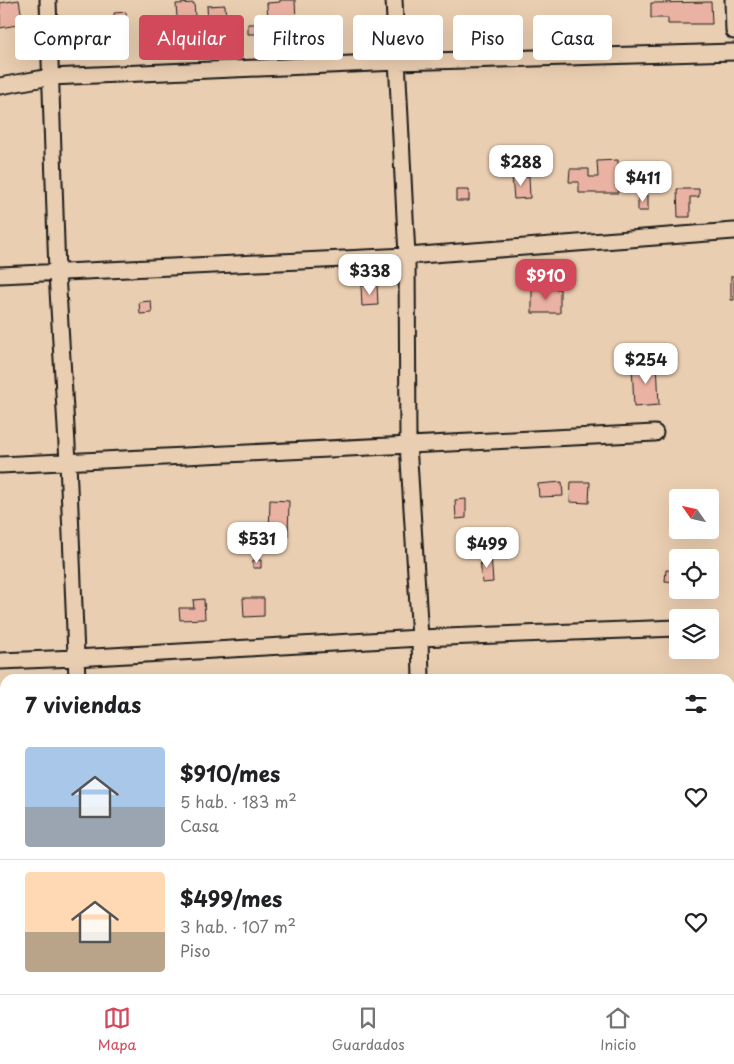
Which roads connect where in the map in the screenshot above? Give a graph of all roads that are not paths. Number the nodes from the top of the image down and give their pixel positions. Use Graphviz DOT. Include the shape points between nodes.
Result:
graph roads {
  1 [pos="48,0"];
  2 [pos="394,0"];
  3 [pos="732,0"];
  4 [pos="734,31"];
  5 [pos="734,52"];
  6 [pos="398,62"];
  7 [pos="50,77"];
  8 [pos="0,86"];
  9 [pos="734,231"];
  10 [pos="407,256"];
  11 [pos="56,273"];
  12 [pos="0,275"];
  13 [pos="655,433"];
  14 [pos="408,444"];
  15 [pos="68,462"];
  16 [pos="0,465"];
  17 [pos="669,628"];
  18 [pos="420,638"];
  19 [pos="76,658"];
  20 [pos="0,661"];
  21 [pos="77,674"];
  22 [pos="421,674"];
  1 -- 7 [label="street"];
  2 -- 6 [label="street"];
  3 -- 4 [label="street"];
  5 -- 6 [label="street"];
  6 -- 7 [label="street"];
  6 -- 10 [label="street"];
  7 -- 8 [label="street"];
  7 -- 11 [label="street"];
  9 -- 10 [label="street"];
  10 -- 11 [label="street"];
  10 -- 14 [label="street"];
  11 -- 12 [label="street"];
  11 -- 15 [label="street"];
  13 -- 14 [label="street"];
  14 -- 15 [label="street"];
  14 -- 18 [label="street"];
  15 -- 16 [label="street"];
  15 -- 19 [label="street"];
  17 -- 18 [label="street"];
  18 -- 19 [label="street"];
  18 -- 22 [label="street"];
  19 -- 20 [label="street"];
  19 -- 21 [label="street"];
}
